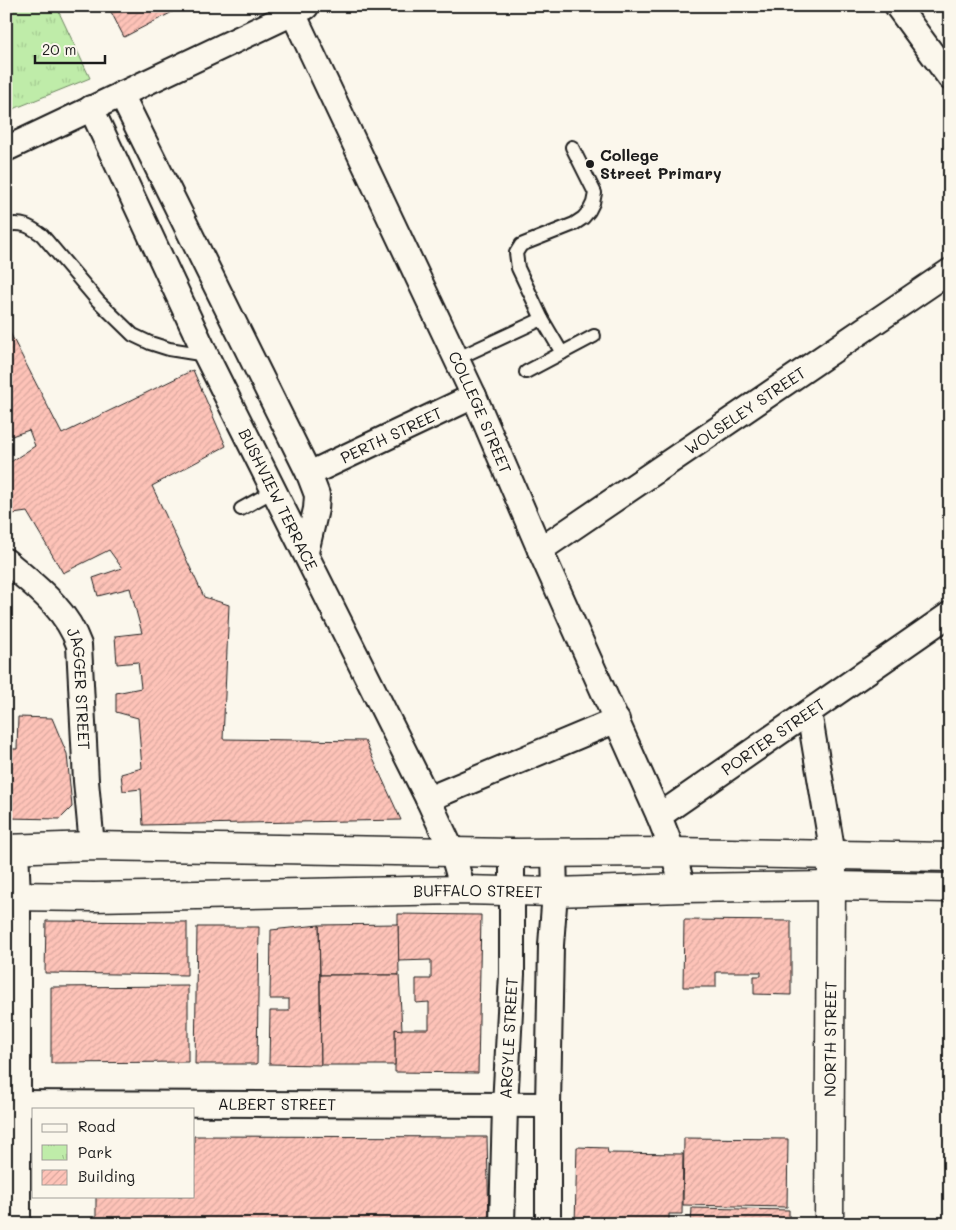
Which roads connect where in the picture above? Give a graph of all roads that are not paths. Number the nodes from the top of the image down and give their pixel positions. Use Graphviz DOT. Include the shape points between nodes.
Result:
graph roads {
  1 [pos="897,6"];
  2 [pos="297,9"];
  3 [pos="950,78"];
  4 [pos="121,94"];
  5 [pos="91,108"];
  6 [pos="572,147"];
  7 [pos="6,149"];
  8 [pos="6,225"];
  9 [pos="950,271"];
  10 [pos="542,319"];
  11 [pos="594,336"];
  12 [pos="562,353"];
  13 [pos="206,355"];
  14 [pos="456,359"];
  15 [pos="526,372"];
  16 [pos="474,396"];
  17 [pos="309,474"];
  18 [pos="275,490"];
  19 [pos="240,509"];
  20 [pos="540,550"];
  21 [pos="306,552"];
  22 [pos="6,561"];
  23 [pos="950,614"];
  24 [pos="810,712"];
  25 [pos="616,720"];
  26 [pos="428,799"];
  27 [pos="659,816"];
  28 [pos="92,846"];
  29 [pos="11,849"];
  30 [pos="452,852"];
  31 [pos="674,852"];
  32 [pos="512,853"];
  33 [pos="554,853"];
  34 [pos="833,855"];
  35 [pos="950,857"];
  36 [pos="831,886"];
  37 [pos="682,888"];
  38 [pos="950,888"];
  39 [pos="463,890"];
  40 [pos="511,892"];
  41 [pos="555,892"];
  42 [pos="12,896"];
  43 [pos="12,1103"];
  44 [pos="548,1105"];
  45 [pos="505,1106"];
  46 [pos="18,1224"];
  47 [pos="502,1224"];
  48 [pos="548,1224"];
  49 [pos="829,1224"];
  1 -- 3 [label="street"];
  2 -- 4 [label="street"];
  2 -- 14 [label="street, COLLEGE STREET"];
  4 -- 5 [label="street"];
  4 -- 17 [label="street"];
  5 -- 7 [label="street"];
  5 -- 13 [label="street, BUSHVIEW TERRACE"];
  6 -- 10 [label="lane" via="595,193 589,211 574,224 521,245 516,253 518,268"];
  8 -- 13 [label="lane" via="18,223 42,235 133,335 169,349"];
  9 -- 20 [label="street, WOLSELEY STREET"];
  10 -- 12 [label="lane"];
  10 -- 14 [label="lane"];
  11 -- 12 [label="lane"];
  12 -- 15 [label="lane"];
  13 -- 18 [label="street, BUSHVIEW TERRACE"];
  14 -- 16 [label="street, COLLEGE STREET"];
  16 -- 17 [label="street, PERTH STREET"];
  16 -- 20 [label="street, COLLEGE STREET"];
  17 -- 21 [label="street" via="317,494"];
  18 -- 19 [label="lane"];
  18 -- 21 [label="street, BUSHVIEW TERRACE"];
  20 -- 25 [label="street, COLLEGE STREET"];
  21 -- 26 [label="street, BUSHVIEW TERRACE"];
  22 -- 28 [label="street, JAGGER STREET" via="52,600 74,630 80,645"];
  23 -- 24 [label="street, PORTER STREET"];
  24 -- 27 [label="street, PORTER STREET"];
  24 -- 34 [label="street"];
  25 -- 26 [label="street"];
  25 -- 27 [label="street, COLLEGE STREET"];
  26 -- 30 [label="street, BUSHVIEW TERRACE"];
  27 -- 31 [label="street"];
  28 -- 29 [label="main road"];
  28 -- 30 [label="main road"];
  29 -- 42 [label="street"];
  30 -- 32 [label="main road"];
  30 -- 39 [label="street, BUSHVIEW TERRACE"];
  31 -- 33 [label="main road"];
  31 -- 34 [label="main road"];
  31 -- 37 [label="street"];
  32 -- 33 [label="main road"];
  32 -- 40 [label="street, ARGYLE STREET"];
  33 -- 41 [label="street"];
  34 -- 35 [label="main road"];
  34 -- 36 [label="main road, NORTH STREET"];
  36 -- 37 [label="main road, BUFFALO STREET"];
  36 -- 38 [label="main road, BUFFALO STREET"];
  36 -- 49 [label="main road, NORTH STREET"];
  37 -- 41 [label="main road, BUFFALO STREET"];
  39 -- 40 [label="main road, BUFFALO STREET"];
  39 -- 42 [label="main road, BUFFALO STREET"];
  40 -- 41 [label="main road, BUFFALO STREET"];
  40 -- 45 [label="street, ARGYLE STREET" via="512,974"];
  41 -- 44 [label="street"];
  42 -- 43 [label="street"];
  43 -- 45 [label="street, ALBERT STREET"];
  43 -- 46 [label="street"];
  44 -- 45 [label="street, ALBERT STREET"];
  44 -- 48 [label="street"];
  45 -- 47 [label="street, ARGYLE STREET"];
}
